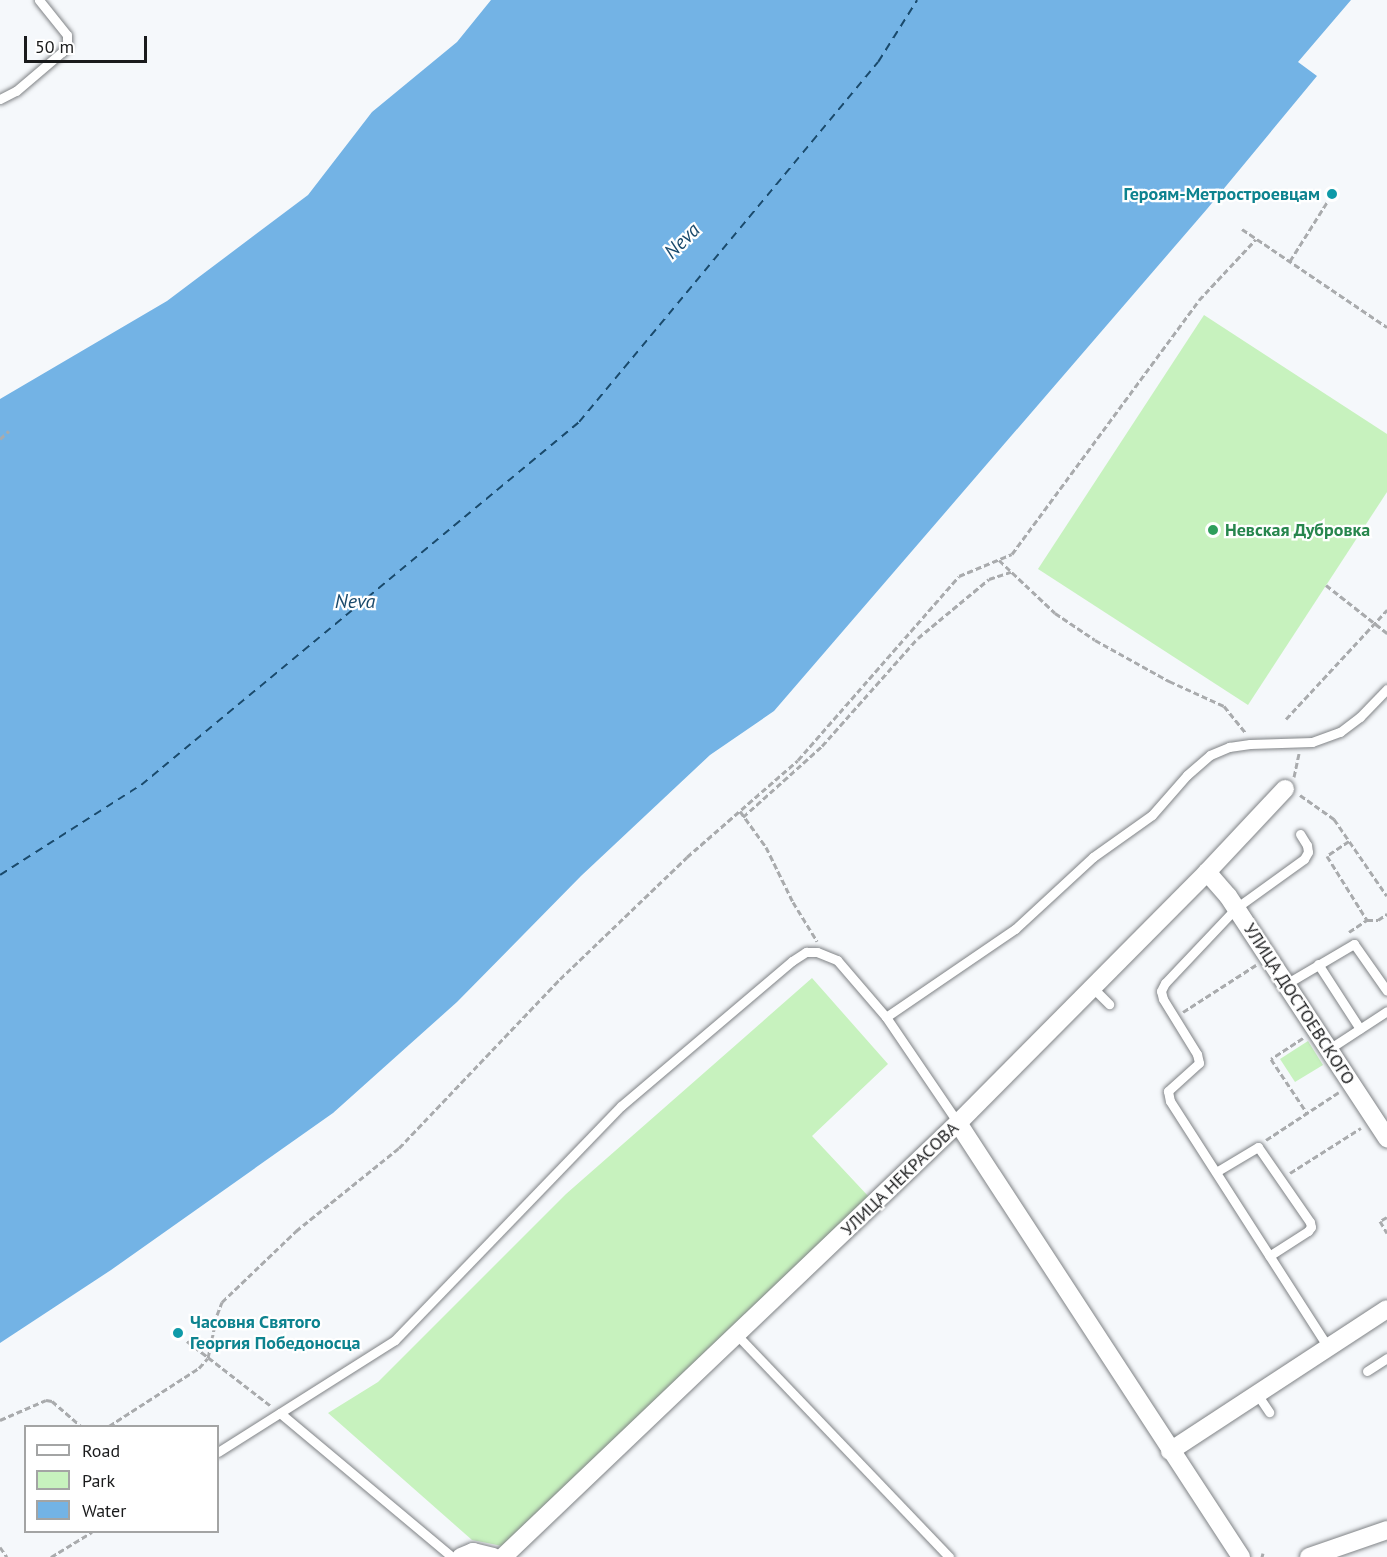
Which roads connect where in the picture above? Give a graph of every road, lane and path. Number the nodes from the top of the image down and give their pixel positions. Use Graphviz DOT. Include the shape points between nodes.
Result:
graph roads {
  1 [pos="39,0"];
  2 [pos="0,99"];
  3 [pos="1329,199"];
  4 [pos="1242,229"];
  5 [pos="1256,239"];
  6 [pos="1290,261"];
  7 [pos="1387,327"];
  8 [pos="9,431"];
  9 [pos="0,439"];
  10 [pos="999,560"];
  11 [pos="1011,572"];
  12 [pos="1326,585"];
  13 [pos="1387,610"];
  14 [pos="1376,623"];
  15 [pos="1387,633"];
  16 [pos="1387,689"];
  17 [pos="1286,719"];
  18 [pos="1300,743"];
  19 [pos="1254,744"];
  20 [pos="1292,789"];
  21 [pos="740,811"];
  22 [pos="743,817"];
  23 [pos="1300,834"];
  24 [pos="1349,841"];
  25 [pos="1207,872"];
  26 [pos="1387,896"];
  27 [pos="1236,908"];
  28 [pos="1387,914"];
  29 [pos="1367,920"];
  30 [pos="1347,933"];
  31 [pos="828,955"];
  32 [pos="1268,957"];
  33 [pos="1318,964"];
  34 [pos="1286,984"];
  35 [pos="1093,988"];
  36 [pos="1387,991"];
  37 [pos="1109,1004"];
  38 [pos="1387,1011"];
  39 [pos="886,1017"];
  40 [pos="1174,1018"];
  41 [pos="1360,1029"];
  42 [pos="1316,1030"];
  43 [pos="1329,1049"];
  44 [pos="1352,1084"];
  45 [pos="1307,1113"];
  46 [pos="958,1123"];
  47 [pos="1382,1128"];
  48 [pos="1258,1147"];
  49 [pos="1216,1172"];
  50 [pos="1281,1178"];
  51 [pos="1387,1217"];
  52 [pos="1387,1233"];
  53 [pos="1269,1256"];
  54 [pos="1387,1309"];
  55 [pos="737,1335"];
  56 [pos="187,1341"];
  57 [pos="1328,1347"];
  58 [pos="208,1358"];
  59 [pos="1387,1358"];
  60 [pos="1367,1371"];
  61 [pos="1257,1394"];
  62 [pos="1269,1412"];
  63 [pos="280,1413"];
  64 [pos="0,1420"];
  65 [pos="80,1425"];
  66 [pos="111,1425"];
  67 [pos="219,1451"];
  68 [pos="1170,1451"];
  69 [pos="1387,1530"];
  70 [pos="90,1533"];
  71 [pos="0,1547"];
  72 [pos="7,1557"];
  73 [pos="51,1557"];
  74 [pos="452,1557"];
  75 [pos="461,1557"];
  76 [pos="493,1557"];
  77 [pos="503,1557"];
  78 [pos="949,1557"];
  79 [pos="1241,1557"];
  80 [pos="1309,1557"];
  1 -- 2 [label="lane" via="68,35 67,44 16,91"];
  3 -- 6 [label="path"];
  4 -- 5 [label="path"];
  5 -- 6 [label="path"];
  5 -- 10 [label="path" via="1199,300 1012,554"];
  6 -- 7 [label="path"];
  8 -- 9 [label="path"];
  10 -- 11 [label="path"];
  10 -- 21 [label="path" via="959,576 798,760"];
  11 -- 19 [label="path" via="1038,599 1095,640 1224,706"];
  11 -- 22 [label="path" via="989,579 918,638 822,746"];
  12 -- 14 [label="path"];
  13 -- 14 [label="path"];
  14 -- 15 [label="path"];
  14 -- 17 [label="path"];
  16 -- 18 [label="lane" via="1350,726"];
  18 -- 19 [label="lane"];
  18 -- 20 [label="path"];
  19 -- 39 [label="lane" via="1229,747 1210,755 1152,815 1092,857 1015,929"];
  20 -- 24 [label="path" via="1334,819"];
  20 -- 25 [label="street, УЛИЦА НЕКРАСОВА"];
  21 -- 22 [label="path"];
  21 -- 58 [label="path" via="560,979 399,1148 296,1231 222,1302"];
  22 -- 31 [label="path" via="766,847 806,926"];
  23 -- 27 [label="lane" via="1307,845 1304,859"];
  24 -- 26 [label="path"];
  24 -- 29 [label="path" via="1327,856"];
  25 -- 27 [label="street, УЛИЦА ДОСТОЕВСКОГО"];
  25 -- 35 [label="street, УЛИЦА НЕКРАСОВА"];
  27 -- 32 [label="street, УЛИЦА ДОСТОЕВСКОГО"];
  27 -- 40 [label="lane" via="1165,983 1162,999"];
  28 -- 29 [label="path" via="1378,920"];
  29 -- 30 [label="path"];
  31 -- 39 [label="lane" via="837,960"];
  31 -- 63 [label="lane" via="806,952 792,961 621,1106 395,1340"];
  32 -- 34 [label="street, УЛИЦА ДОСТОЕВСКОГО"];
  32 -- 40 [label="path"];
  33 -- 34 [label="lane"];
  33 -- 36 [label="lane" via="1354,944"];
  33 -- 41 [label="lane"];
  34 -- 42 [label="street, УЛИЦА ДОСТОЕВСКОГО"];
  35 -- 37 [label="lane"];
  35 -- 46 [label="street, УЛИЦА НЕКРАСОВА"];
  38 -- 41 [label="lane"];
  39 -- 46 [label="lane"];
  40 -- 49 [label="lane" via="1199,1063 1168,1091 1170,1101"];
  41 -- 43 [label="lane"];
  42 -- 43 [label="street, УЛИЦА ДОСТОЕВСКОГО"];
  42 -- 45 [label="path" via="1271,1059"];
  43 -- 44 [label="street, УЛИЦА ДОСТОЕВСКОГО"];
  44 -- 45 [label="path"];
  44 -- 47 [label="street, УЛИЦА ДОСТОЕВСКОГО"];
  45 -- 48 [label="path"];
  46 -- 55 [label="street, УЛИЦА НЕКРАСОВА"];
  46 -- 68 [label="street"];
  47 -- 50 [label="path"];
  48 -- 49 [label="lane"];
  48 -- 50 [label="lane"];
  49 -- 53 [label="lane"];
  50 -- 53 [label="lane" via="1311,1227"];
  51 -- 52 [label="path" via="1380,1221"];
  53 -- 57 [label="lane"];
  54 -- 57 [label="street"];
  55 -- 77 [label="street, УЛИЦА НЕКРАСОВА"];
  55 -- 78 [label="lane"];
  56 -- 58 [label="path"];
  57 -- 61 [label="street"];
  58 -- 63 [label="path"];
  58 -- 66 [label="path" via="199,1368"];
  59 -- 60 [label="lane"];
  61 -- 62 [label="lane"];
  61 -- 68 [label="street"];
  63 -- 67 [label="lane"];
  63 -- 74 [label="lane"];
  64 -- 65 [label="path" via="46,1400"];
  68 -- 79 [label="street"];
  69 -- 80 [label="street"];
  70 -- 73 [label="path"];
  71 -- 72 [label="path"];
  75 -- 76 [label="street" via="473,1552"];
}
